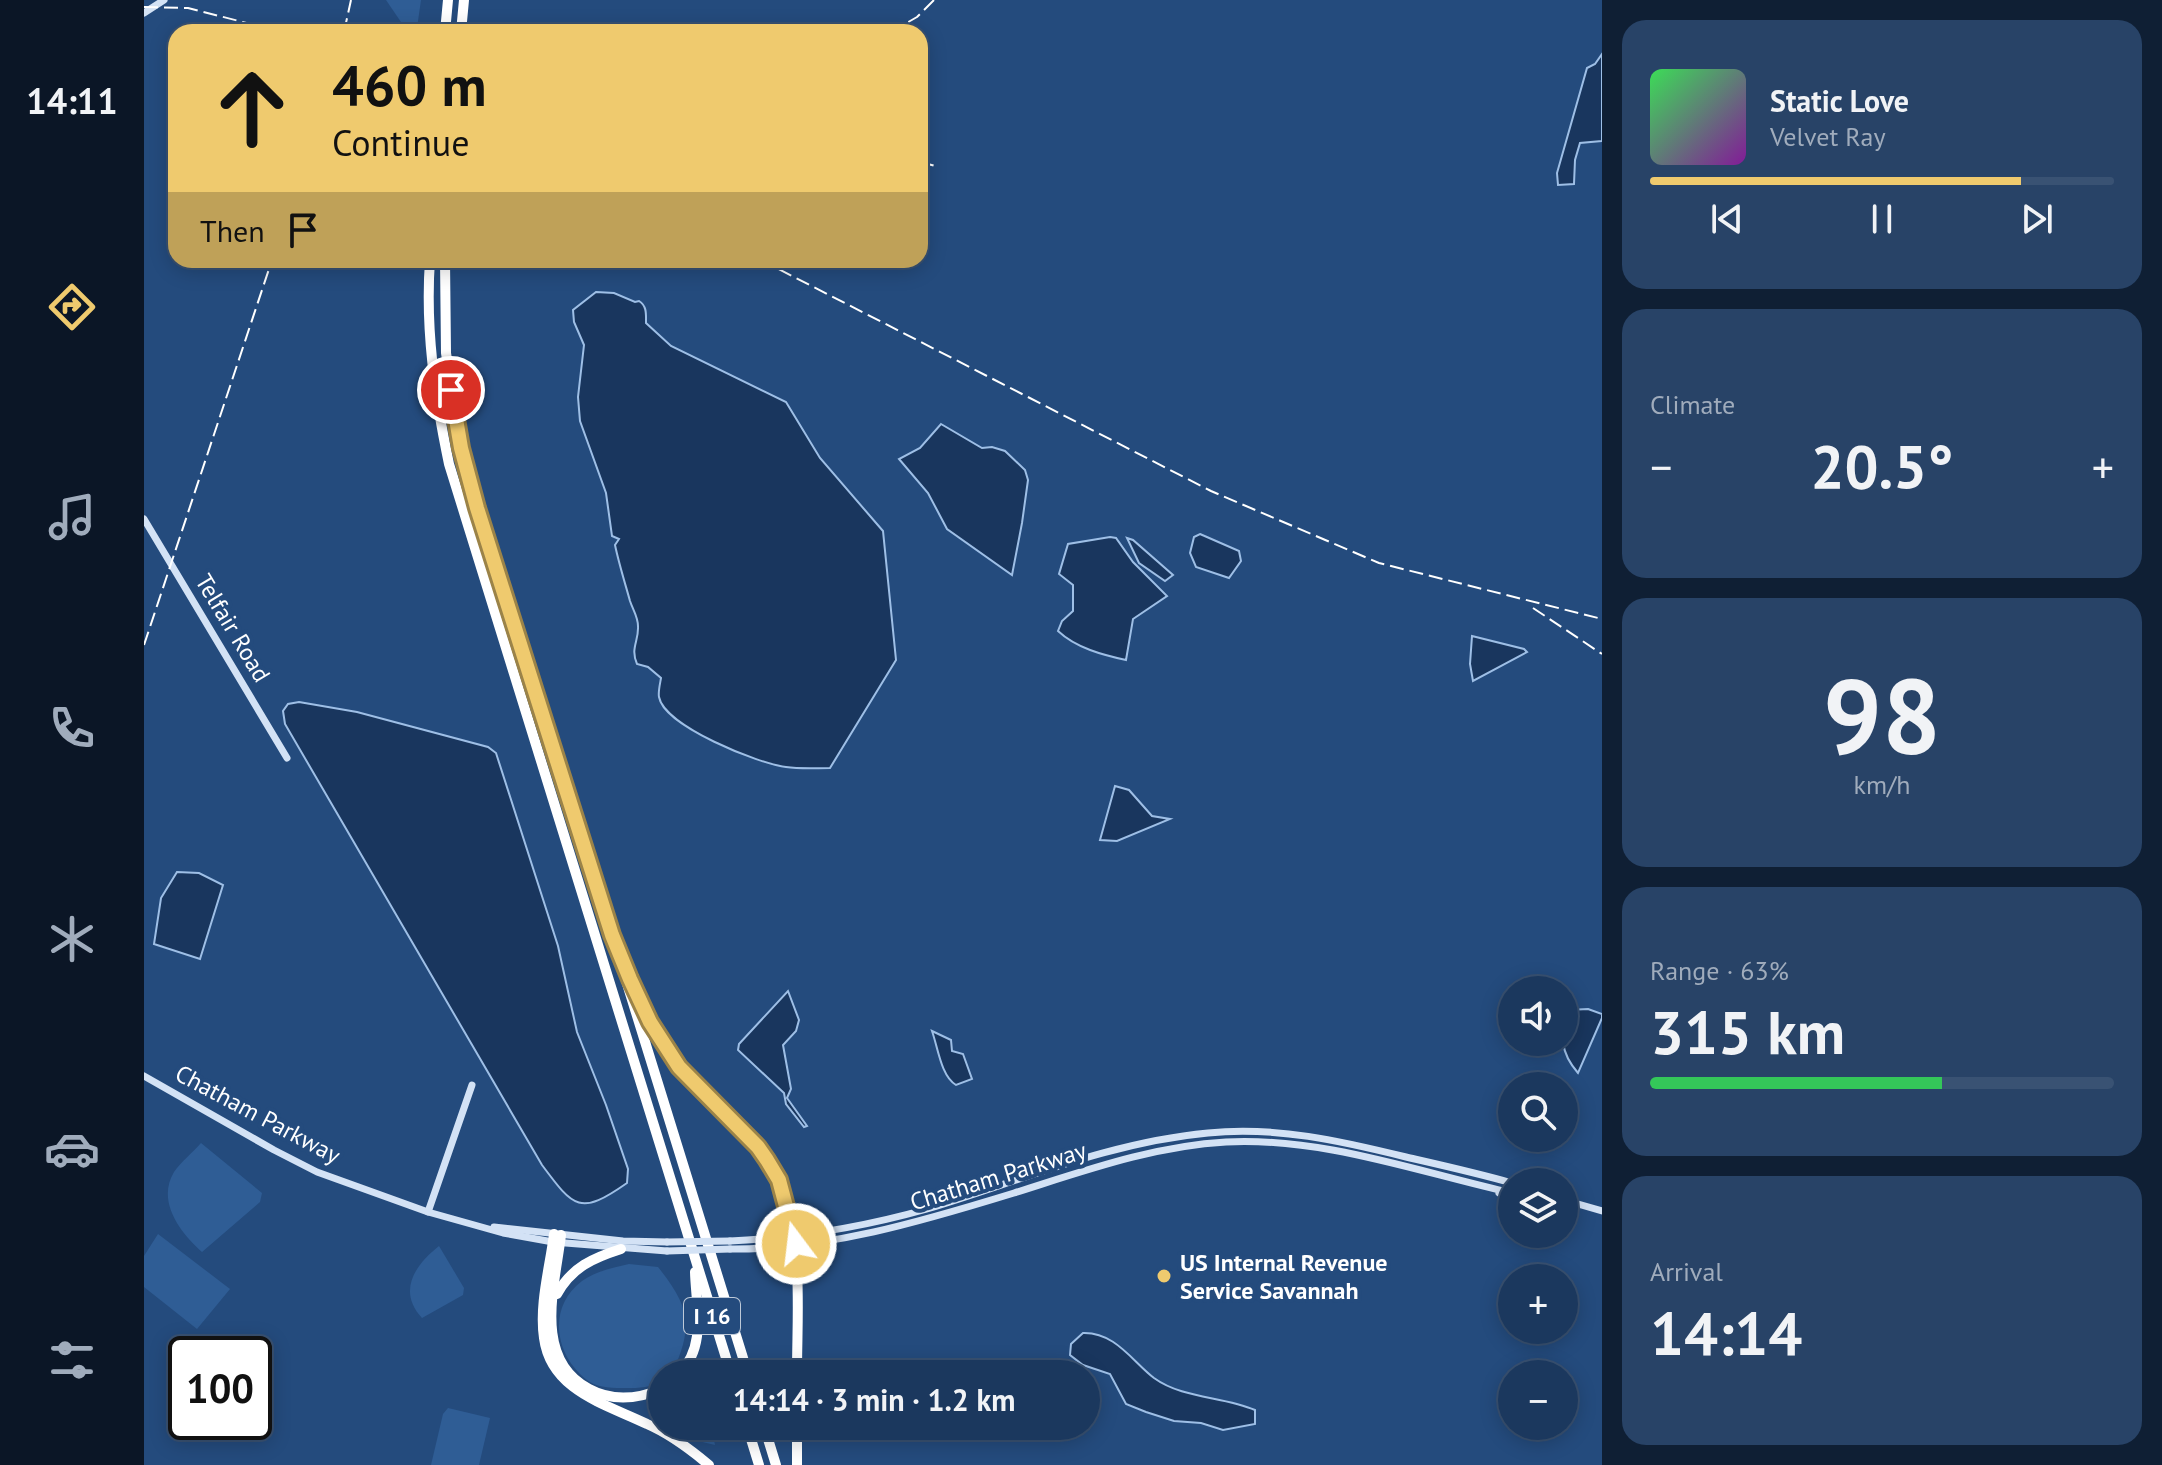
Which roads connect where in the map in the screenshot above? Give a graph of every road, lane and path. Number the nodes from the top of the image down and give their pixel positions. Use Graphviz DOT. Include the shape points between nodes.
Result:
graph roads {
  1 [pos="164,0"];
  2 [pos="448,0"];
  3 [pos="464,0"];
  4 [pos="144,13"];
  5 [pos="446,24"];
  6 [pos="462,24"];
  7 [pos="430,268"];
  8 [pos="445,268"];
  9 [pos="144,519"];
  10 [pos="287,758"];
  11 [pos="612,935"];
  12 [pos="144,1076"];
  13 [pos="472,1085"];
  14 [pos="1498,1180"];
  15 [pos="1486,1187"];
  16 [pos="1498,1190"];
  17 [pos="1498,1193"];
  18 [pos="1578,1205"];
  19 [pos="1602,1211"];
  20 [pos="428,1212"];
  21 [pos="557,1239"];
  22 [pos="796,1240"];
  23 [pos="667,1247"];
  24 [pos="621,1249"];
  25 [pos="694,1258"];
  26 [pos="552,1315"];
  27 [pos="690,1360"];
  28 [pos="727,1360"];
  29 [pos="744,1360"];
  30 [pos="797,1360"];
  31 [pos="648,1394"];
  32 [pos="751,1440"];
  33 [pos="768,1440"];
  34 [pos="797,1440"];
  35 [pos="709,1465"];
  36 [pos="759,1465"];
  37 [pos="776,1465"];
  38 [pos="797,1465"];
  1 -- 4 [label="main road"];
  2 -- 5 [label="highway"];
  3 -- 6 [label="highway"];
  7 -- 25 [label="highway, I 16" via="432,366 449,464"];
  8 -- 11 [label="highway, I 16" via="446,353 461,448"];
  9 -- 10 [label="main road, Telfair Road"];
  11 -- 22 [label="highway" via="664,1046 767,1160 779,1180"];
  11 -- 29 [label="highway, I 16"];
  12 -- 20 [label="main road, Chatham Parkway" via="317,1172"];
  13 -- 20 [label="main road"];
  14 -- 22 [label="main road, Chatham Parkway" via="1344,1141 1277,1132 1212,1132 1100,1153 928,1209"];
  15 -- 16 [label="main road, Chatham Parkway"];
  15 -- 17 [label="main road"];
  15 -- 22 [label="main road, Chatham Parkway" via="1306,1146 1226,1142 1148,1153 928,1219"];
  18 -- 19 [label="main road"];
  20 -- 21 [label="main road, Chatham Parkway"];
  21 -- 23 [label="main road, Chatham Parkway"];
  21 -- 24 [label="main road, Chatham Parkway"];
  21 -- 26 [label="highway"];
  21 -- 35 [label="highway" via="543,1323 555,1368 576,1390 666,1434"];
  22 -- 23 [label="main road, Chatham Parkway, bridge"];
  22 -- 30 [label="highway"];
  23 -- 24 [label="main road, Chatham Parkway"];
  24 -- 26 [label="highway" via="576,1269 556,1296"];
  25 -- 27 [label="highway" via="697,1340"];
  25 -- 28 [label="highway, I 16"];
  26 -- 31 [label="highway" via="560,1362 582,1386 623,1398"];
  32 -- 36 [label="highway"];
  33 -- 37 [label="highway"];
  34 -- 38 [label="highway"];
}
